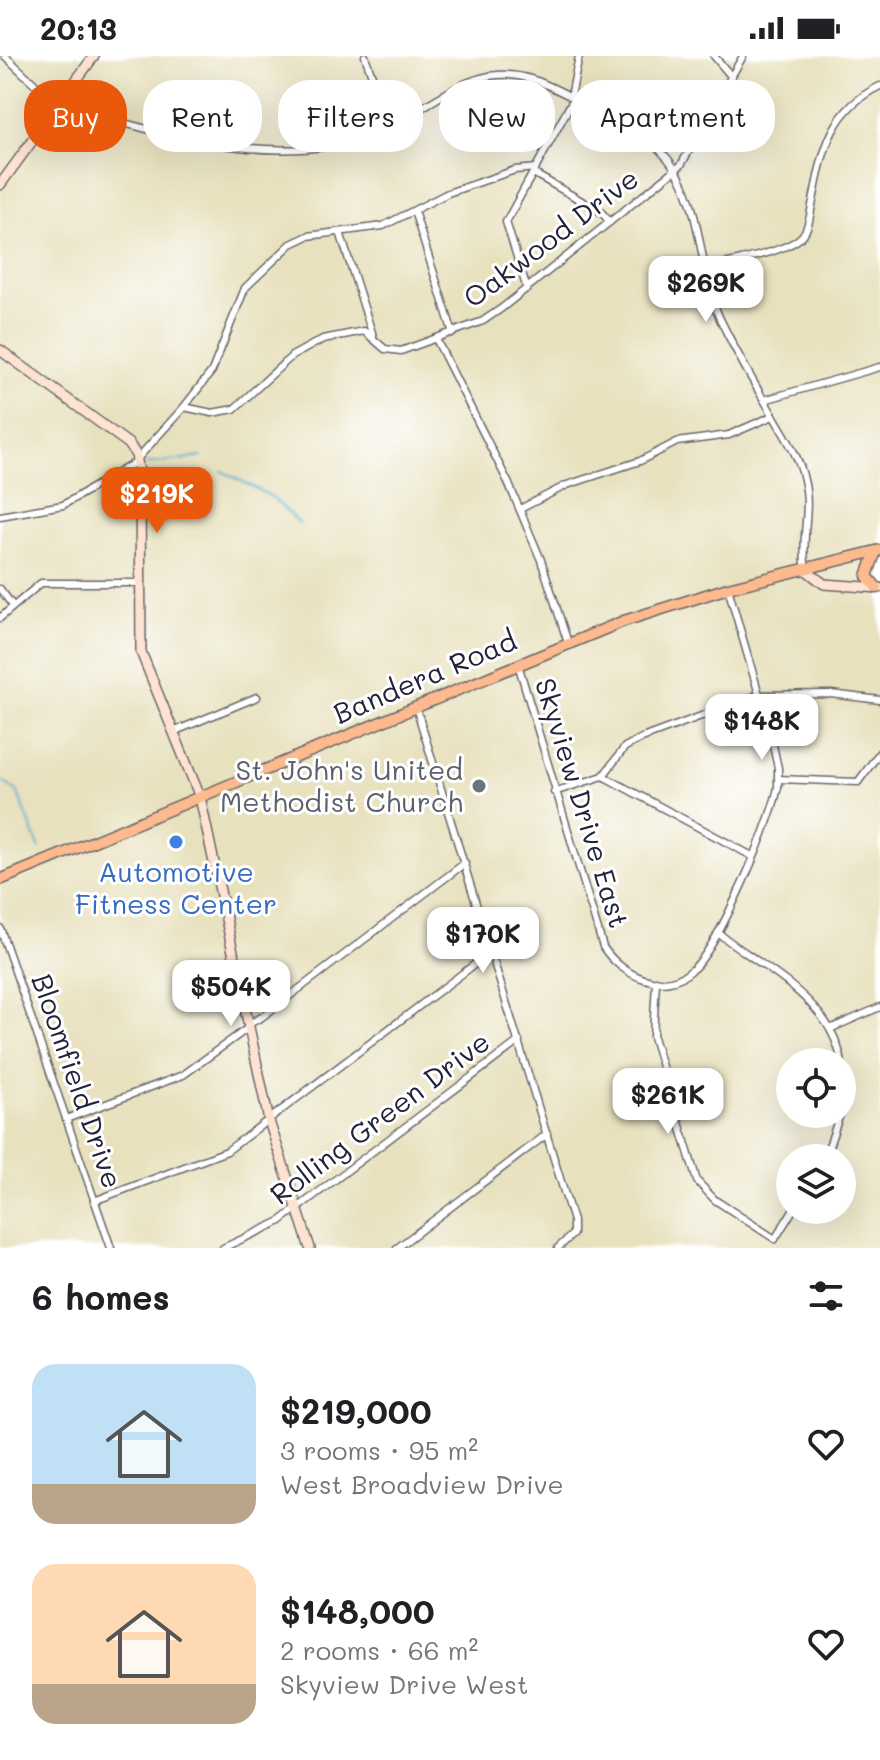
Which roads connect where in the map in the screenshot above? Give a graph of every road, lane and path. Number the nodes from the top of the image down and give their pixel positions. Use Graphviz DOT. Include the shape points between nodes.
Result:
graph roads {
  1 [pos="5,56"];
  2 [pos="94,56"];
  3 [pos="365,56"];
  4 [pos="579,56"];
  5 [pos="714,56"];
  6 [pos="743,56"];
  7 [pos="731,76"];
  8 [pos="30,80"];
  9 [pos="77,80"];
  10 [pos="373,80"];
  11 [pos="575,80"];
  12 [pos="880,86"];
  13 [pos="571,98"];
  14 [pos="571,100"];
  15 [pos="423,109"];
  16 [pos="127,122"];
  17 [pos="278,151"];
  18 [pos="24,152"];
  19 [pos="658,152"];
  20 [pos="534,170"];
  21 [pos="676,171"];
  22 [pos="0,185"];
  23 [pos="414,211"];
  24 [pos="610,222"];
  25 [pos="340,232"];
  26 [pos="704,268"];
  27 [pos="527,289"];
  28 [pos="453,333"];
  29 [pos="373,337"];
  30 [pos="436,339"];
  31 [pos="0,350"];
  32 [pos="880,367"];
  33 [pos="764,400"];
  34 [pos="184,407"];
  35 [pos="773,416"];
  36 [pos="137,460"];
  37 [pos="520,509"];
  38 [pos="0,516"];
  39 [pos="878,551"];
  40 [pos="806,570"];
  41 [pos="141,583"];
  42 [pos="728,588"];
  43 [pos="879,588"];
  44 [pos="0,589"];
  45 [pos="13,606"];
  46 [pos="0,618"];
  47 [pos="568,643"];
  48 [pos="518,664"];
  49 [pos="758,695"];
  50 [pos="257,697"];
  51 [pos="880,700"];
  52 [pos="416,707"];
  53 [pos="173,732"];
  54 [pos="880,752"];
  55 [pos="603,776"];
  56 [pos="778,779"];
  57 [pos="554,792"];
  58 [pos="200,797"];
  59 [pos="752,856"];
  60 [pos="465,863"];
  61 [pos="0,880"];
  62 [pos="0,928"];
  63 [pos="718,933"];
  64 [pos="491,952"];
  65 [pos="656,981"];
  66 [pos="880,1007"];
  67 [pos="247,1026"];
  68 [pos="832,1028"];
  69 [pos="519,1041"];
  70 [pos="838,1048"];
  71 [pos="66,1119"];
  72 [pos="269,1121"];
  73 [pos="547,1134"];
  74 [pos="94,1201"];
  75 [pos="297,1206"];
  76 [pos="784,1224"];
  77 [pos="775,1239"];
  78 [pos="111,1248"];
  79 [pos="223,1248"];
  80 [pos="310,1248"];
  81 [pos="397,1248"];
  82 [pos="558,1248"];
  83 [pos="776,1248"];
  1 -- 8 [label="street"];
  2 -- 9 [label="street"];
  3 -- 10 [label="street"];
  4 -- 11 [label="street"];
  5 -- 7 [label="street"];
  6 -- 7 [label="street, Oakwood Drive"];
  7 -- 21 [label="street, Oakwood Drive"];
  12 -- 26 [label="street" via="845,109 834,124 800,238"];
  13 -- 15 [label="street" via="528,78 497,75 473,81"];
  14 -- 20 [label="street"];
  16 -- 17 [label="street" via="236,148"];
  18 -- 22 [label="street"];
  19 -- 21 [label="street"];
  20 -- 23 [label="street" via="515,170"];
  20 -- 24 [label="street"];
  20 -- 27 [label="street" via="506,222"];
  21 -- 24 [label="street, Oakwood Drive"];
  21 -- 26 [label="street" via="691,205"];
  23 -- 25 [label="street" via="383,226"];
  23 -- 28 [label="street"];
  24 -- 27 [label="street, Oakwood Drive"];
  25 -- 29 [label="street"];
  25 -- 34 [label="street" via="298,240 250,282 212,371"];
  26 -- 33 [label="street" via="719,315"];
  27 -- 28 [label="street, Oakwood Drive" via="483,321"];
  28 -- 30 [label="street, Oakwood Drive"];
  29 -- 30 [label="street, Oakwood Drive" via="390,351"];
  29 -- 34 [label="street, Oakwood Drive" via="356,330 308,346 234,409 212,413"];
  30 -- 37 [label="street"];
  31 -- 36 [label="street" via="129,444"];
  32 -- 33 [label="street"];
  33 -- 35 [label="street"];
  34 -- 36 [label="street"];
  35 -- 37 [label="street" via="729,435 677,442"];
  35 -- 40 [label="street" via="805,483"];
  36 -- 38 [label="street" via="63,505"];
  36 -- 41 [label="street"];
  37 -- 47 [label="street"];
  39 -- 40 [label="main road, Bandera Road"];
  39 -- 43 [label="main road" via="867,576"];
  40 -- 42 [label="main road, Bandera Road"];
  40 -- 43 [label="street" via="827,584"];
  41 -- 45 [label="street" via="41,583"];
  41 -- 53 [label="street" via="141,652"];
  42 -- 47 [label="main road, Bandera Road"];
  42 -- 49 [label="street"];
  44 -- 45 [label="street"];
  45 -- 46 [label="street"];
  47 -- 48 [label="main road, Bandera Road"];
  48 -- 52 [label="main road, Bandera Road"];
  48 -- 57 [label="street, Skyview Drive East"];
  49 -- 51 [label="street"];
  49 -- 55 [label="street" via="633,742"];
  49 -- 56 [label="street"];
  50 -- 53 [label="street"];
  52 -- 58 [label="main road, Bandera Road"];
  52 -- 60 [label="street"];
  53 -- 58 [label="street"];
  54 -- 56 [label="street" via="858,782"];
  55 -- 57 [label="street"];
  55 -- 59 [label="street"];
  56 -- 59 [label="street"];
  57 -- 65 [label="street, Skyview Drive East" via="603,947 631,974"];
  58 -- 61 [label="main road, Bandera Road"];
  58 -- 67 [label="street"];
  59 -- 63 [label="street"];
  60 -- 64 [label="street"];
  60 -- 67 [label="street"];
  62 -- 71 [label="street, Bloomfield Drive"];
  63 -- 65 [label="street" via="694,969"];
  63 -- 68 [label="street" via="801,996"];
  64 -- 69 [label="street"];
  64 -- 72 [label="street"];
  65 -- 77 [label="street" via="653,1037 697,1181 715,1200"];
  66 -- 68 [label="street"];
  67 -- 71 [label="street" via="183,1075"];
  67 -- 72 [label="street"];
  68 -- 70 [label="street"];
  69 -- 73 [label="street"];
  69 -- 75 [label="street, Rolling Green Drive"];
  71 -- 74 [label="street, Bloomfield Drive"];
  72 -- 74 [label="street" via="202,1163"];
  72 -- 75 [label="street"];
  73 -- 81 [label="street"];
  73 -- 82 [label="street" via="574,1227"];
  74 -- 78 [label="street, Bloomfield Drive"];
  75 -- 79 [label="street, Rolling Green Drive" via="262,1233"];
  75 -- 80 [label="street"];
  76 -- 77 [label="street"];
  77 -- 83 [label="street"];
}
